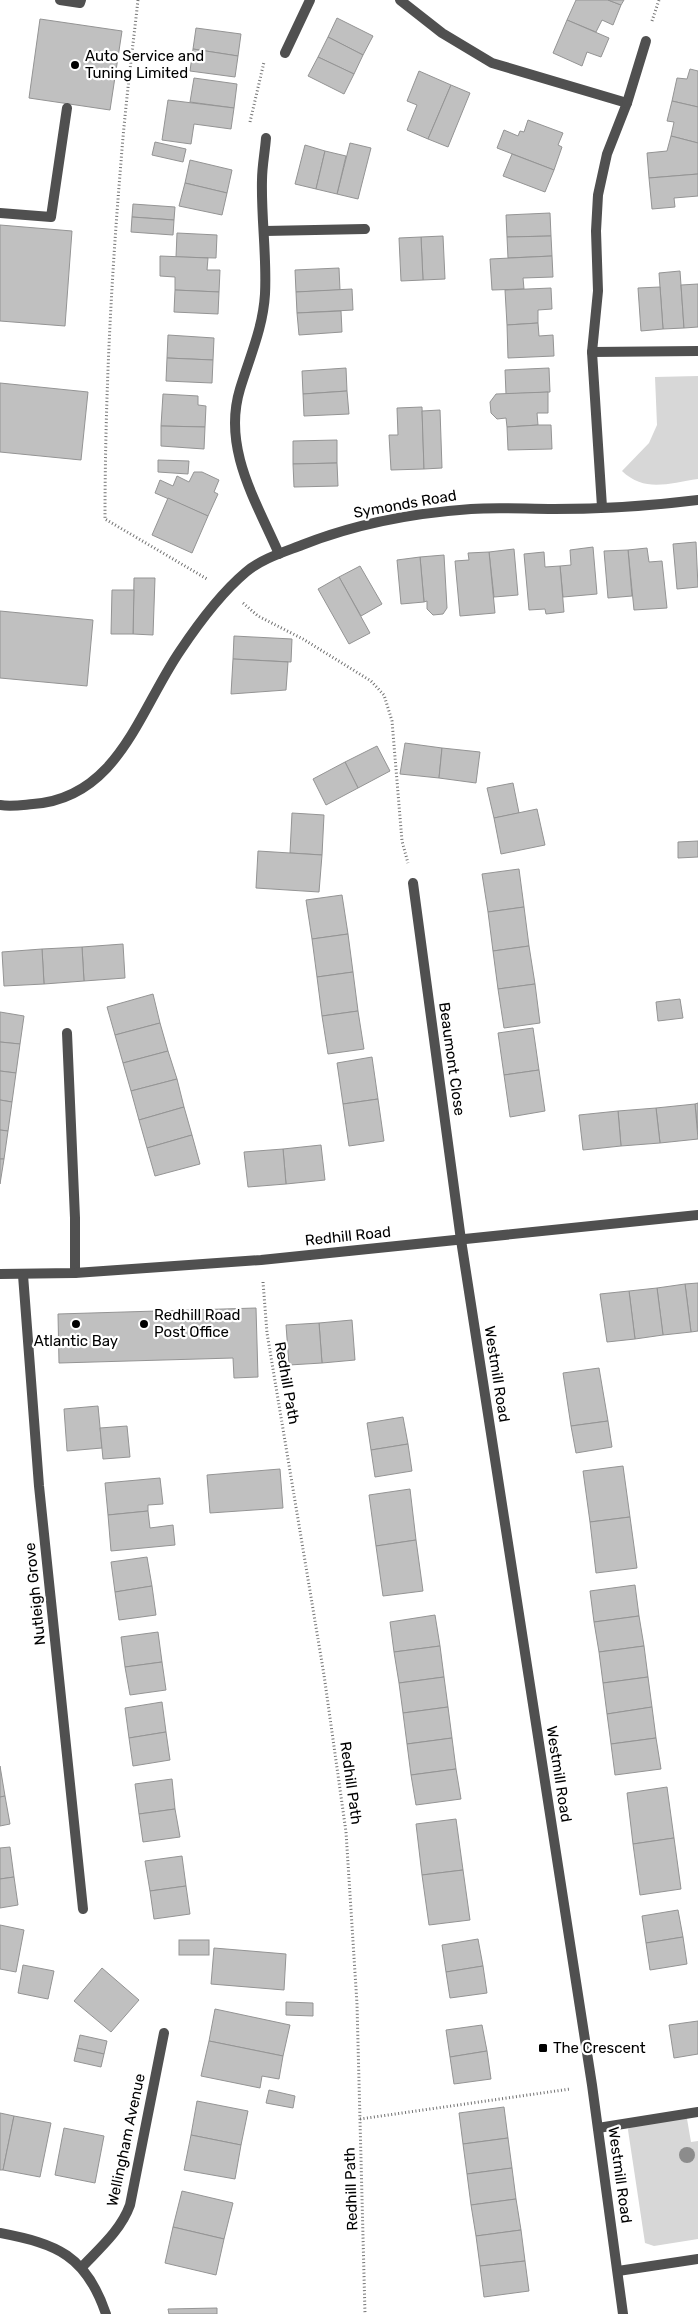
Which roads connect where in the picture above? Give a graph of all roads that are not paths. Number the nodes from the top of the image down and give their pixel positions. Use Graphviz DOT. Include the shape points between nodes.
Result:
graph roads {
  1 [pos="60,0"];
  2 [pos="81,0"];
  3 [pos="310,0"];
  4 [pos="400,0"];
  5 [pos="646,41"];
  6 [pos="285,53"];
  7 [pos="627,103"];
  8 [pos="67,108"];
  9 [pos="266,138"];
  10 [pos="0,214"];
  11 [pos="365,229"];
  12 [pos="265,231"];
  13 [pos="698,351"];
  14 [pos="592,352"];
  15 [pos="698,500"];
  16 [pos="602,507"];
  17 [pos="279,554"];
  18 [pos="0,805"];
  19 [pos="413,883"];
  20 [pos="67,1033"];
  21 [pos="698,1216"];
  22 [pos="461,1240"];
  23 [pos="75,1273"];
  24 [pos="0,1274"];
  25 [pos="23,1275"];
  26 [pos="83,1909"];
  27 [pos="164,2033"];
  28 [pos="698,2112"];
  29 [pos="598,2128"];
  30 [pos="0,2233"];
  31 [pos="698,2259"];
  32 [pos="82,2267"];
  33 [pos="618,2271"];
  34 [pos="106,2314"];
  35 [pos="623,2314"];
  1 -- 2 [label="street" via="80,3"];
  3 -- 6 [label="street"];
  4 -- 7 [label="street" via="442,34 492,63"];
  5 -- 7 [label="street"];
  7 -- 14 [label="street" via="607,154 598,195 598,291"];
  8 -- 10 [label="street" via="51,217"];
  9 -- 12 [label="street" via="262,179"];
  11 -- 12 [label="street"];
  12 -- 17 [label="street" via="262,322 240,390 234,439 241,467"];
  13 -- 14 [label="street"];
  14 -- 16 [label="street"];
  15 -- 16 [label="street, Symonds Road" via="651,506"];
  16 -- 17 [label="street, Symonds Road" via="472,508 397,518 323,536"];
  17 -- 18 [label="street, Symonds Road" via="248,570 227,590 179,652 116,759 87,787 50,803"];
  19 -- 22 [label="street, Beaumont Close"];
  20 -- 23 [label="street"];
  21 -- 22 [label="street, Redhill Road"];
  22 -- 23 [label="street, Redhill Road" via="261,1260"];
  22 -- 29 [label="street, Westmill Road"];
  23 -- 25 [label="street, Redhill Road"];
  24 -- 25 [label="street, Redhill Road"];
  25 -- 26 [label="street, Nutleigh Grove" via="39,1486"];
  27 -- 32 [label="street, Wellingham Avenue" via="126,2217"];
  28 -- 29 [label="street"];
  29 -- 33 [label="street, Westmill Road"];
  30 -- 32 [label="street" via="23,2237 68,2254"];
  31 -- 33 [label="street"];
  32 -- 34 [label="street" via="97,2290"];
  33 -- 35 [label="street, Westmill Road"];
}
